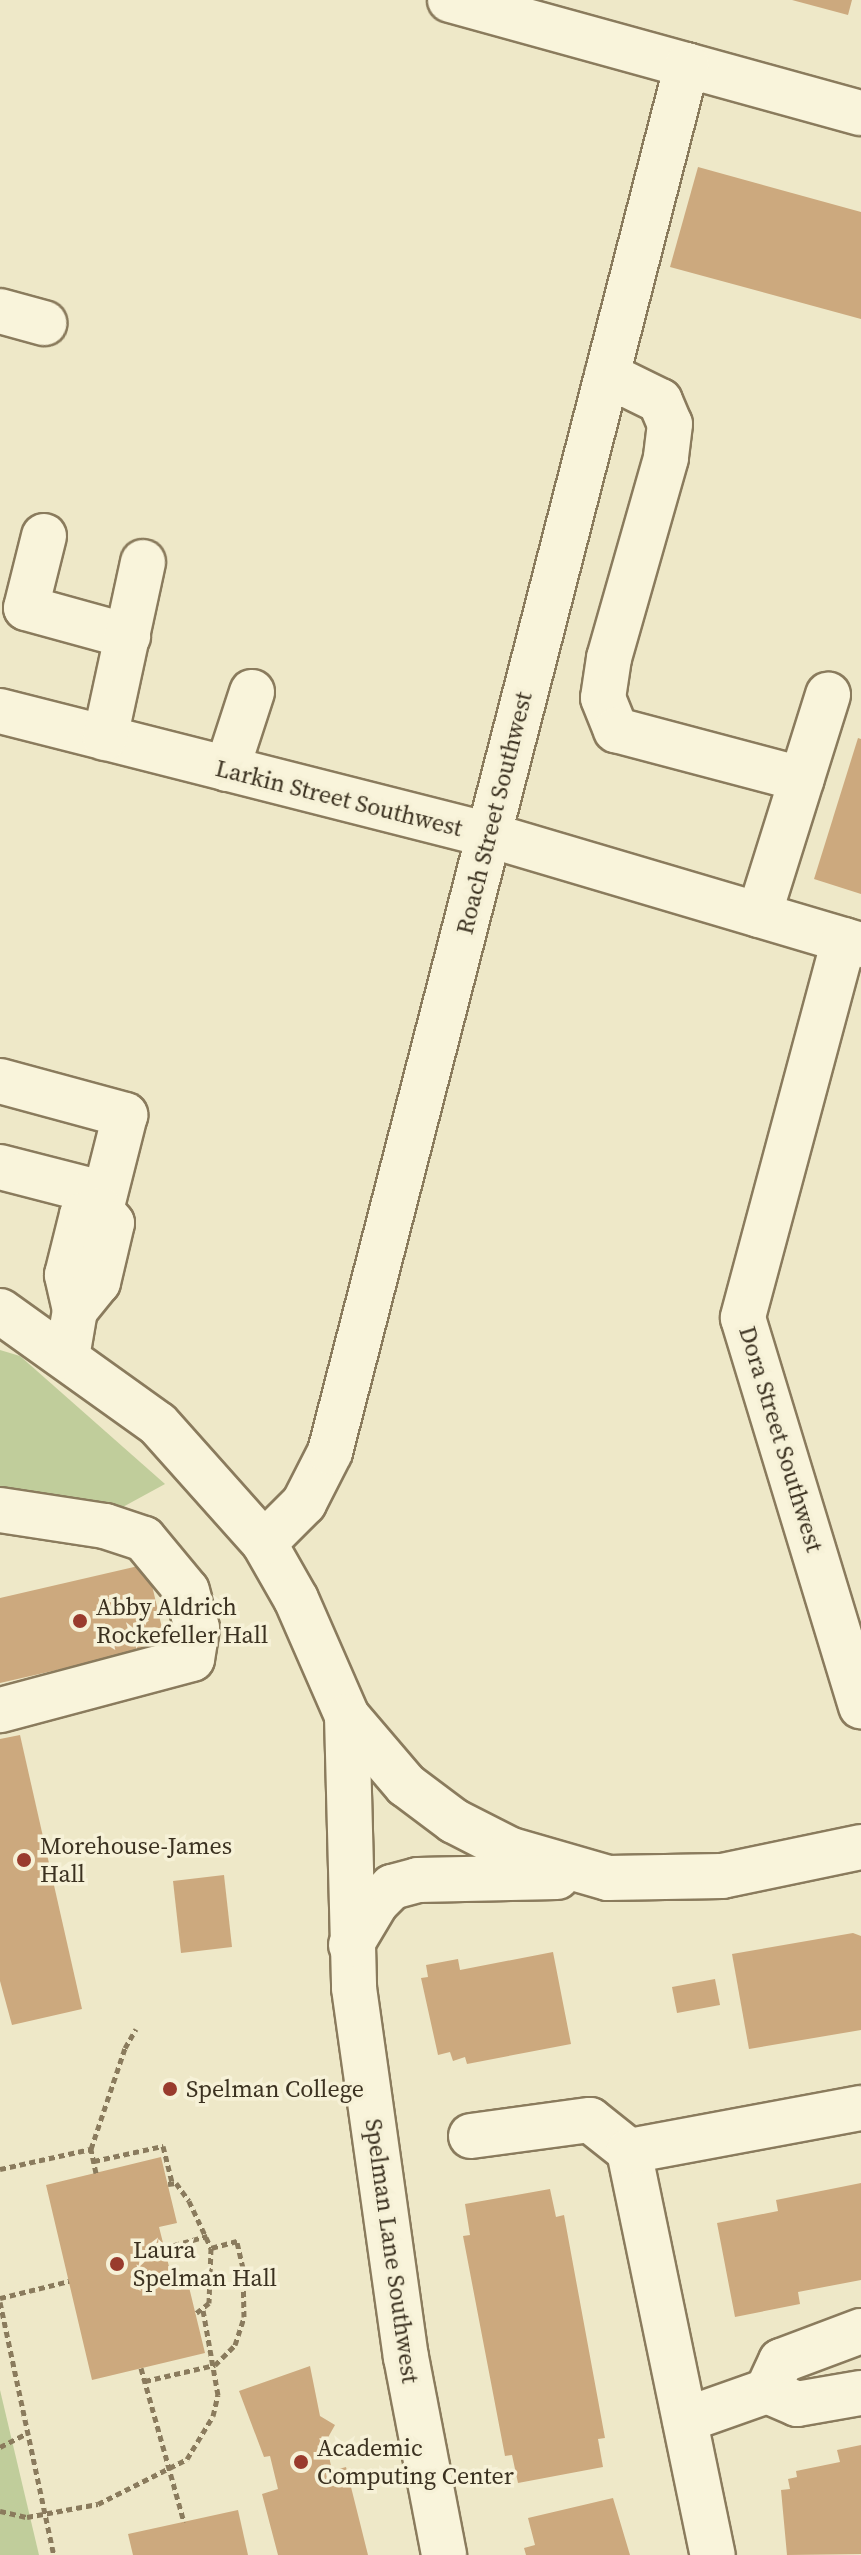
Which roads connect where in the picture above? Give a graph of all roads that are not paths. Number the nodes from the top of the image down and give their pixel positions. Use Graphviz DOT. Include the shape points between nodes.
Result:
graph roads {
  1 [pos="450,0"];
  2 [pos="687,65"];
  3 [pos="861,113"];
  4 [pos="0,311"];
  5 [pos="44,323"];
  6 [pos="607,375"];
  7 [pos="44,536"];
  8 [pos="143,562"];
  9 [pos="128,636"];
  10 [pos="252,692"];
  11 [pos="828,695"];
  12 [pos="0,711"];
  13 [pos="105,738"];
  14 [pos="227,769"];
  15 [pos="802,779"];
  16 [pos="489,835"];
  17 [pos="759,915"];
  18 [pos="852,942"];
  19 [pos="0,1081"];
  20 [pos="0,1167"];
  21 [pos="103,1202"];
  22 [pos="0,1311"];
  23 [pos="67,1357"];
  24 [pos="0,1510"];
  25 [pos="264,1543"];
  26 [pos="861,1706"];
  27 [pos="0,1710"];
  28 [pos="347,1716"];
  29 [pos="861,1847"];
  30 [pos="608,1878"];
  31 [pos="351,1945"];
  32 [pos="861,2108"];
  33 [pos="471,2136"];
  34 [pos="629,2151"];
  35 [pos="861,2331"];
  36 [pos="767,2391"];
  37 [pos="861,2393"];
  38 [pos="685,2420"];
  39 [pos="444,2555"];
  40 [pos="713,2555"];
  1 -- 2 [label="street"];
  2 -- 3 [label="street"];
  2 -- 6 [label="street, Roach Street Southwest"];
  4 -- 5 [label="street"];
  6 -- 15 [label="street" via="660,401 670,424 666,458 609,658 603,698 616,730"];
  6 -- 16 [label="street, Roach Street Southwest"];
  7 -- 9 [label="street" via="26,608"];
  8 -- 9 [label="street"];
  9 -- 13 [label="street"];
  10 -- 14 [label="street"];
  11 -- 15 [label="street"];
  12 -- 13 [label="street, Larkin Street Southwest"];
  13 -- 14 [label="street, Larkin Street Southwest"];
  14 -- 16 [label="street, Larkin Street Southwest"];
  15 -- 17 [label="street"];
  16 -- 17 [label="street, Larkin Street Southwest"];
  16 -- 25 [label="street, Roach Street Southwest" via="330,1452 304,1503"];
  17 -- 18 [label="street, Larkin Street Southwest"];
  18 -- 26 [label="street, Dora Street Southwest" via="743,1318"];
  19 -- 21 [label="street" via="125,1115"];
  20 -- 21 [label="street"];
  21 -- 23 [label="street" via="112,1223 98,1282 75,1310"];
  22 -- 23 [label="street, Spelman Lane Southwest"];
  23 -- 25 [label="street, Spelman Lane Southwest" via="158,1424"];
  24 -- 27 [label="street" via="105,1526 144,1539 187,1591 197,1628 192,1659"];
  25 -- 28 [label="street, Spelman Lane Southwest" via="296,1599"];
  28 -- 30 [label="street" via="406,1785 454,1821 511,1850"];
  28 -- 31 [label="street, Spelman Lane Southwest"];
  29 -- 30 [label="street" via="722,1876"];
  30 -- 31 [label="street" via="418,1880 392,1887"];
  31 -- 39 [label="street, Spelman Lane Southwest" via="406,2357"];
  32 -- 34 [label="street"];
  33 -- 34 [label="street" via="590,2120"];
  34 -- 38 [label="street"];
  35 -- 36 [label="street" via="781,2361"];
  36 -- 37 [label="street" via="797,2404"];
  36 -- 38 [label="street"];
  38 -- 40 [label="street"];
}
